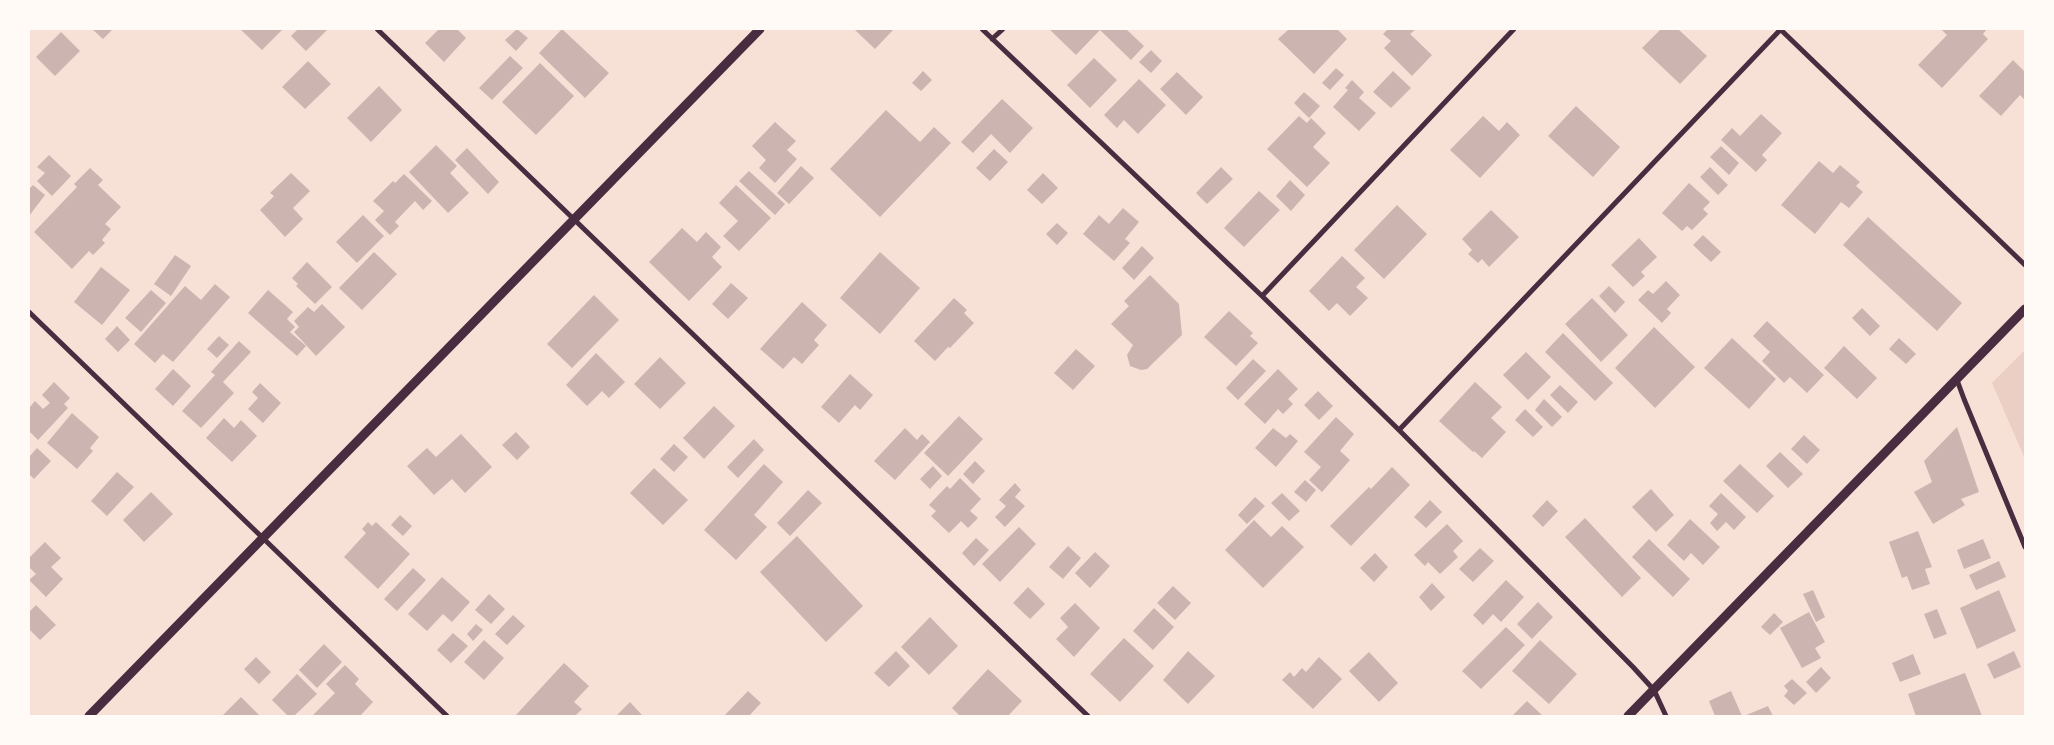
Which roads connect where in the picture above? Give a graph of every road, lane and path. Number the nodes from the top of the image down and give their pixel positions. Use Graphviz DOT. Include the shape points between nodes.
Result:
graph roads {
  1 [pos="377,29"];
  2 [pos="760,29"];
  3 [pos="982,29"];
  4 [pos="1002,29"];
  5 [pos="1514,29"];
  6 [pos="1781,29"];
  7 [pos="992,39"];
  8 [pos="575,218"];
  9 [pos="2025,265"];
  10 [pos="1262,296"];
  11 [pos="2025,310"];
  12 [pos="29,312"];
  13 [pos="1958,380"];
  14 [pos="1399,430"];
  15 [pos="263,539"];
  16 [pos="2025,547"];
  17 [pos="1654,690"];
  18 [pos="89,716"];
  19 [pos="447,716"];
  20 [pos="1088,716"];
  21 [pos="1628,716"];
  22 [pos="1666,716"];
  1 -- 8 [label="street"];
  2 -- 8 [label="street"];
  3 -- 7 [label="street"];
  4 -- 7 [label="street"];
  5 -- 10 [label="street"];
  6 -- 9 [label="street"];
  6 -- 14 [label="street"];
  7 -- 10 [label="street"];
  8 -- 15 [label="street"];
  8 -- 20 [label="street"];
  10 -- 14 [label="street"];
  11 -- 13 [label="street"];
  12 -- 15 [label="street"];
  13 -- 16 [label="street"];
  13 -- 17 [label="street"];
  14 -- 17 [label="street"];
  15 -- 18 [label="street"];
  15 -- 19 [label="street"];
  17 -- 21 [label="street"];
  17 -- 22 [label="street"];
}
